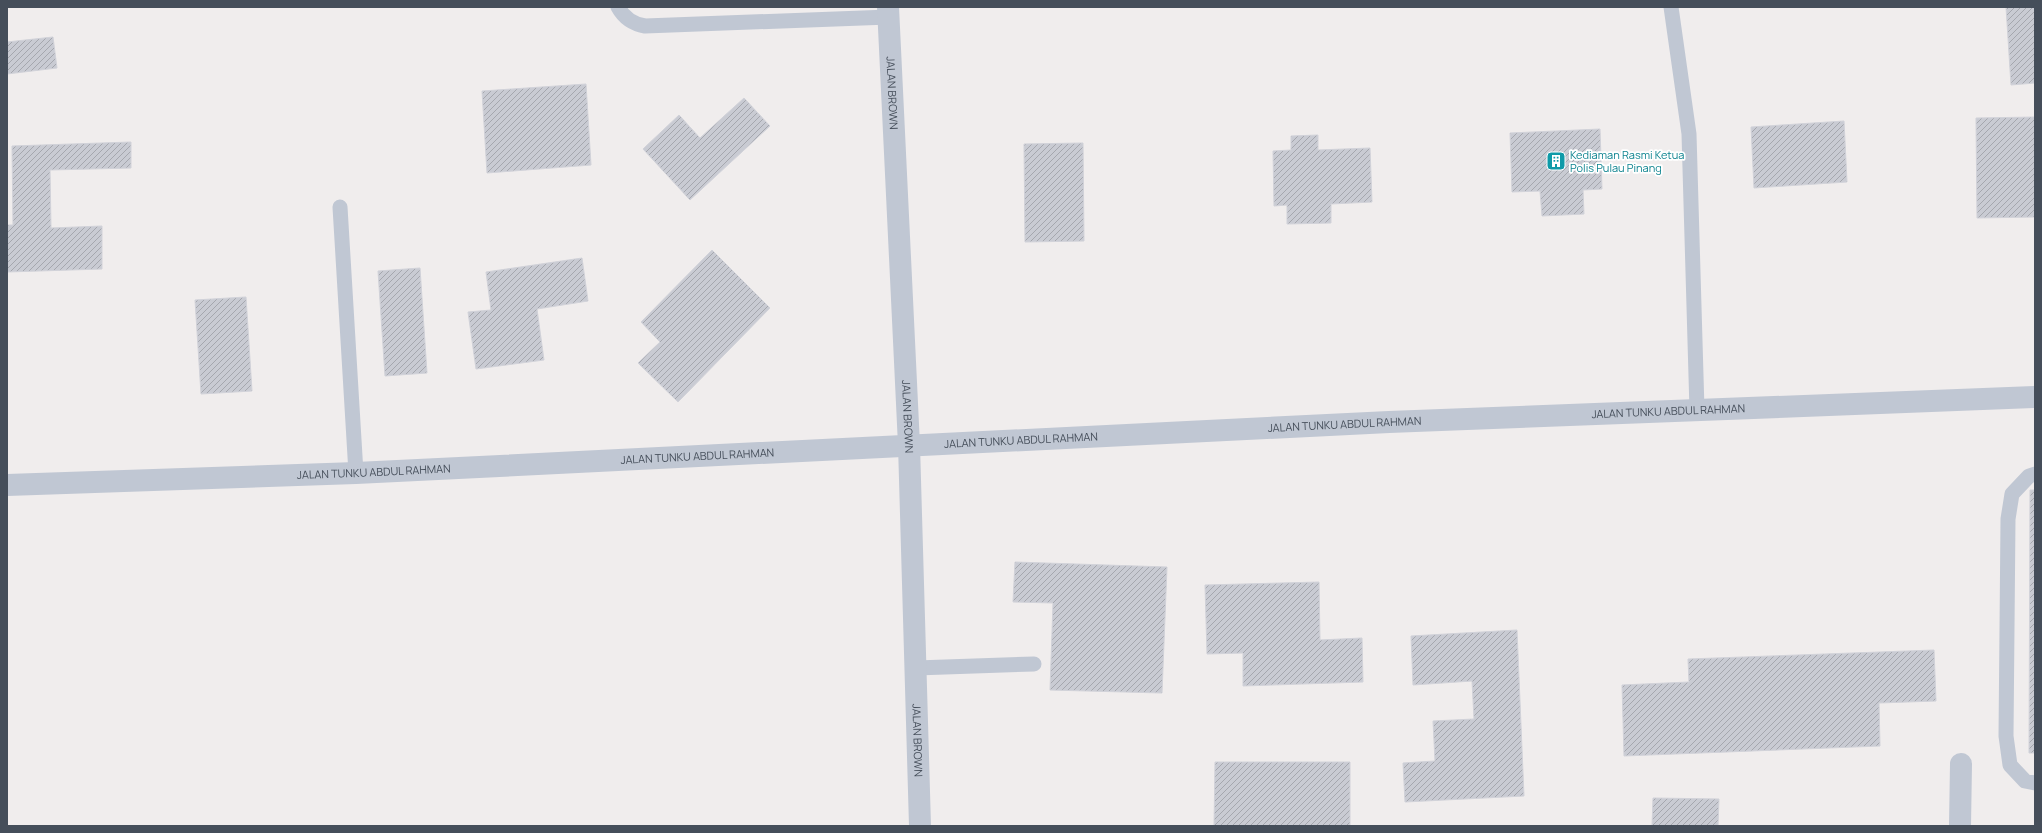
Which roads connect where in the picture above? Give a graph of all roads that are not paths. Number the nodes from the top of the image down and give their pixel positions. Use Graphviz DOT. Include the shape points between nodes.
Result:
graph roads {
  1 [pos="618,7"];
  2 [pos="1670,7"];
  3 [pos="888,12"];
  4 [pos="340,207"];
  5 [pos="2035,398"];
  6 [pos="1697,410"];
  7 [pos="909,445"];
  8 [pos="356,473"];
  9 [pos="2035,474"];
  10 [pos="7,485"];
  11 [pos="1034,664"];
  12 [pos="916,668"];
  13 [pos="1961,764"];
  14 [pos="2035,782"];
  15 [pos="920,826"];
  16 [pos="1960,826"];
  1 -- 3 [label="lane" via="628,19 645,26"];
  2 -- 6 [label="lane" via="1689,134"];
  3 -- 7 [label="street, JALAN BROWN"];
  4 -- 8 [label="lane"];
  5 -- 6 [label="street, JALAN TUNKU ABDUL RAHMAN"];
  6 -- 7 [label="street, JALAN TUNKU ABDUL RAHMAN"];
  7 -- 8 [label="street, JALAN TUNKU ABDUL RAHMAN"];
  7 -- 12 [label="street, JALAN BROWN"];
  8 -- 10 [label="street, JALAN TUNKU ABDUL RAHMAN"];
  9 -- 14 [label="lane" via="2029,476 2012,494 2008,519 2006,736 2010,765 2025,781"];
  11 -- 12 [label="lane"];
  12 -- 15 [label="street, JALAN BROWN"];
  13 -- 16 [label="street"];
}
